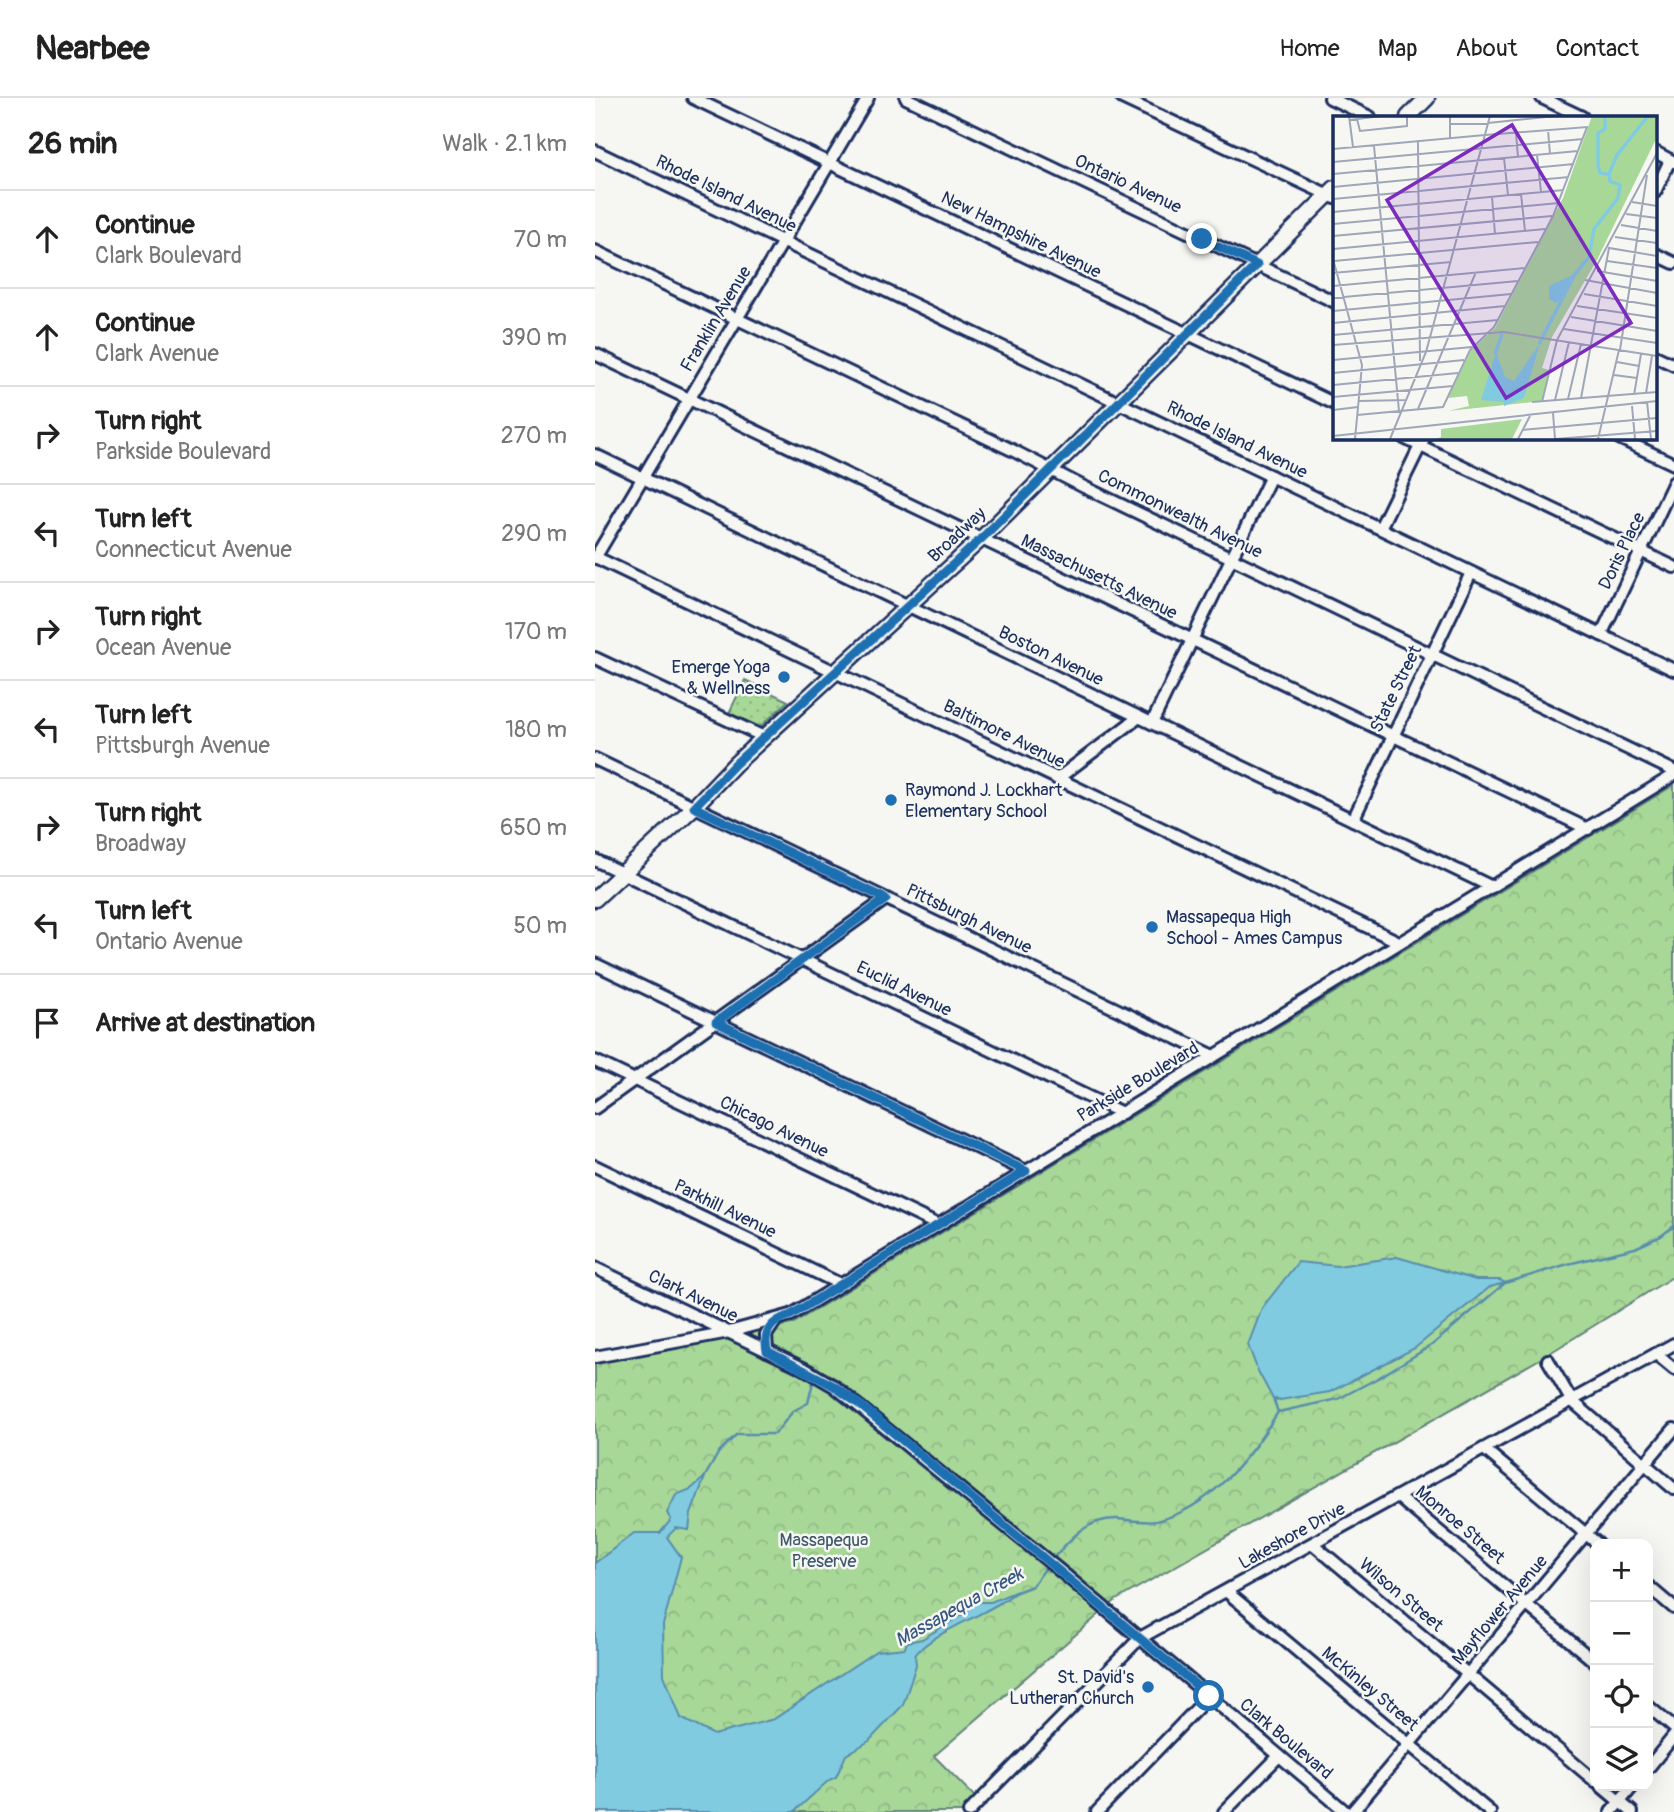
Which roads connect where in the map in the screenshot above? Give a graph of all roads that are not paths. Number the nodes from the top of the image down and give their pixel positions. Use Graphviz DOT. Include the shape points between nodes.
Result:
graph roads {
  1 [pos="693,98"];
  2 [pos="867,98"];
  3 [pos="906,98"];
  4 [pos="1122,98"];
  5 [pos="1330,98"];
  6 [pos="1427,98"];
  7 [pos="1542,98"];
  8 [pos="1368,116"];
  9 [pos="1409,116"];
  10 [pos="1580,116"];
  11 [pos="595,151"];
  12 [pos="1672,161"];
  13 [pos="829,163"];
  14 [pos="1657,188"];
  15 [pos="1332,194"];
  16 [pos="783,241"];
  17 [pos="595,251"];
  18 [pos="1657,255"];
  19 [pos="1674,263"];
  20 [pos="1257,265"];
  21 [pos="1333,301"];
  22 [pos="736,319"];
  23 [pos="1188,334"];
  24 [pos="595,354"];
  25 [pos="1657,357"];
  26 [pos="1674,365"];
  27 [pos="689,399"];
  28 [pos="1118,402"];
  29 [pos="1333,403"];
  30 [pos="1621,439"];
  31 [pos="1422,441"];
  32 [pos="595,456"];
  33 [pos="1674,464"];
  34 [pos="1052,470"];
  35 [pos="1271,476"];
  36 [pos="642,478"];
  37 [pos="1674,482"];
  38 [pos="1380,528"];
  39 [pos="981,539"];
  40 [pos="1641,551"];
  41 [pos="595,557"];
  42 [pos="1231,558"];
  43 [pos="1674,567"];
  44 [pos="1471,573"];
  45 [pos="909,607"];
  46 [pos="1601,635"];
  47 [pos="1191,641"];
  48 [pos="1433,654"];
  49 [pos="595,658"];
  50 [pos="1674,670"];
  51 [pos="836,673"];
  52 [pos="1139,717"];
  53 [pos="1152,723"];
  54 [pos="1394,735"];
  55 [pos="764,737"];
  56 [pos="595,759"];
  57 [pos="1674,773"];
  58 [pos="1057,779"];
  59 [pos="694,807"];
  60 [pos="1353,820"];
  61 [pos="1588,829"];
  62 [pos="595,860"];
  63 [pos="622,873"];
  64 [pos="1492,887"];
  65 [pos="595,899"];
  66 [pos="886,899"];
  67 [pos="1399,942"];
  68 [pos="802,960"];
  69 [pos="595,964"];
  70 [pos="716,1022"];
  71 [pos="1214,1056"];
  72 [pos="595,1061"];
  73 [pos="634,1079"];
  74 [pos="595,1108"];
  75 [pos="1122,1113"];
  76 [pos="595,1166"];
  77 [pos="1026,1171"];
  78 [pos="938,1225"];
  79 [pos="595,1268"];
  80 [pos="840,1284"];
  81 [pos="776,1320"];
  82 [pos="729,1332"];
  83 [pos="1674,1344"];
  84 [pos="767,1351"];
  85 [pos="1656,1354"];
  86 [pos="595,1357"];
  87 [pos="1548,1360"];
  88 [pos="1674,1369"];
  89 [pos="1571,1400"];
  90 [pos="1674,1429"];
  91 [pos="1485,1449"];
  92 [pos="1644,1464"];
  93 [pos="1674,1489"];
  94 [pos="1398,1497"];
  95 [pos="1586,1535"];
  96 [pos="1591,1539"];
  97 [pos="1313,1544"];
  98 [pos="1653,1590"];
  99 [pos="1227,1592"];
  100 [pos="1527,1604"];
  101 [pos="1674,1608"];
  102 [pos="1140,1638"];
  103 [pos="1590,1658"];
  104 [pos="1468,1675"];
  105 [pos="1209,1696"];
  106 [pos="1653,1710"];
  107 [pos="1674,1728"];
  108 [pos="1674,1737"];
  109 [pos="1410,1745"];
  110 [pos="1279,1756"];
  111 [pos="1653,1762"];
  112 [pos="1590,1777"];
  113 [pos="1607,1791"];
  114 [pos="1628,1791"];
  115 [pos="1619,1801"];
  116 [pos="969,1812"];
  117 [pos="1097,1812"];
  118 [pos="1224,1812"];
  119 [pos="1346,1812"];
  120 [pos="1352,1812"];
  121 [pos="1490,1812"];
  122 [pos="1611,1812"];
  123 [pos="1632,1812"];
  1 -- 13 [label="street, New Hampshire Avenue"];
  2 -- 13 [label="street, Franklin Avenue"];
  3 -- 20 [label="street, Ontario Avenue"];
  4 -- 15 [label="street"];
  5 -- 8 [label="street"];
  6 -- 9 [label="main road"];
  7 -- 10 [label="street"];
  11 -- 16 [label="street, Rhode Island Avenue"];
  12 -- 14 [label="street"];
  13 -- 16 [label="street, Franklin Avenue"];
  13 -- 23 [label="street, New Hampshire Avenue"];
  15 -- 20 [label="main road, Broadway"];
  16 -- 22 [label="street, Franklin Avenue"];
  16 -- 28 [label="street, Rhode Island Avenue"];
  17 -- 22 [label="street, Commonwealth Avenue"];
  18 -- 19 [label="street"];
  20 -- 21 [label="street, Ontario Avenue"];
  20 -- 23 [label="main road, Broadway"];
  22 -- 27 [label="street, Franklin Avenue"];
  22 -- 34 [label="street, Commonwealth Avenue"];
  23 -- 28 [label="main road, Broadway"];
  23 -- 29 [label="street, New Hampshire Avenue"];
  24 -- 27 [label="street, Massachusetts Avenue"];
  25 -- 26 [label="street"];
  27 -- 36 [label="street, Franklin Avenue"];
  27 -- 39 [label="street, Massachusetts Avenue"];
  28 -- 34 [label="main road, Broadway"];
  28 -- 35 [label="street, Rhode Island Avenue"];
  30 -- 33 [label="street"];
  31 -- 38 [label="street"];
  31 -- 40 [label="street"];
  32 -- 36 [label="street, Boston Avenue"];
  34 -- 39 [label="main road, Broadway"];
  34 -- 42 [label="street, Commonwealth Avenue"];
  35 -- 38 [label="street, Rhode Island Avenue"];
  35 -- 42 [label="street"];
  36 -- 41 [label="street, Franklin Avenue"];
  36 -- 45 [label="street, Boston Avenue"];
  37 -- 40 [label="street, Doris Place"];
  38 -- 44 [label="street, Rhode Island Avenue"];
  39 -- 45 [label="main road, Broadway"];
  39 -- 47 [label="street, Massachusetts Avenue"];
  40 -- 43 [label="street"];
  40 -- 46 [label="street, Doris Place"];
  41 -- 51 [label="street, Baltimore Avenue"];
  42 -- 47 [label="street"];
  42 -- 48 [label="street, Commonwealth Avenue"];
  44 -- 46 [label="street, Rhode Island Avenue"];
  44 -- 48 [label="street, State Street"];
  45 -- 51 [label="main road, Broadway"];
  45 -- 52 [label="street, Boston Avenue"];
  46 -- 50 [label="street, Rhode Island Avenue"];
  47 -- 53 [label="street"];
  47 -- 54 [label="street, Massachusetts Avenue"];
  48 -- 54 [label="street, State Street"];
  48 -- 57 [label="street, Commonwealth Avenue"];
  49 -- 55 [label="street"];
  51 -- 55 [label="main road, Broadway"];
  51 -- 58 [label="street, Baltimore Avenue"];
  52 -- 53 [label="street, Boston Avenue"];
  52 -- 58 [label="street"];
  53 -- 60 [label="street, Boston Avenue"];
  54 -- 60 [label="street, State Street"];
  54 -- 61 [label="street, Massachusetts Avenue"];
  55 -- 59 [label="main road, Broadway"];
  56 -- 59 [label="street, Pittsburgh Avenue"];
  57 -- 61 [label="street, Parkside Boulevard"];
  58 -- 67 [label="street, Baltimore Avenue"];
  59 -- 63 [label="main road, Broadway"];
  59 -- 66 [label="street, Pittsburgh Avenue"];
  60 -- 64 [label="street, Boston Avenue"];
  61 -- 64 [label="street, Parkside Boulevard"];
  62 -- 63 [label="street, Euclid Avenue"];
  63 -- 65 [label="main road, Broadway"];
  63 -- 68 [label="street, Euclid Avenue"];
  64 -- 67 [label="street, Parkside Boulevard"];
  66 -- 68 [label="street"];
  66 -- 71 [label="street, Pittsburgh Avenue"];
  67 -- 71 [label="street, Parkside Boulevard"];
  68 -- 70 [label="street"];
  68 -- 75 [label="street, Euclid Avenue"];
  69 -- 70 [label="street"];
  70 -- 73 [label="street"];
  70 -- 77 [label="street"];
  71 -- 75 [label="street, Parkside Boulevard"];
  72 -- 73 [label="street, Chicago Avenue"];
  73 -- 74 [label="street"];
  73 -- 78 [label="street, Chicago Avenue"];
  75 -- 77 [label="street, Parkside Boulevard"];
  76 -- 80 [label="street, Parkhill Avenue"];
  77 -- 78 [label="street, Parkside Boulevard"];
  78 -- 80 [label="street, Parkside Boulevard"];
  79 -- 82 [label="street, Clark Avenue"];
  80 -- 81 [label="street, Parkside Boulevard"];
  81 -- 82 [label="street, Parkside Boulevard"];
  81 -- 84 [label="street" via="766,1335"];
  82 -- 84 [label="street, Clark Avenue"];
  82 -- 86 [label="street, Parkside Boulevard"];
  83 -- 85 [label="street, Lakeshore Drive"];
  84 -- 102 [label="street, Clark Avenue" via="859,1404"];
  85 -- 88 [label="street"];
  85 -- 89 [label="street, Lakeshore Drive"];
  87 -- 89 [label="street"];
  89 -- 91 [label="street, Lakeshore Drive"];
  89 -- 92 [label="street"];
  90 -- 92 [label="street, Mayflower Avenue"];
  91 -- 94 [label="street, Lakeshore Drive"];
  91 -- 95 [label="street"];
  92 -- 93 [label="street"];
  92 -- 95 [label="street, Mayflower Avenue"];
  94 -- 97 [label="street, Lakeshore Drive"];
  94 -- 100 [label="street, Monroe Street"];
  95 -- 96 [label="street"];
  95 -- 100 [label="street, Mayflower Avenue"];
  97 -- 99 [label="street, Lakeshore Drive"];
  97 -- 104 [label="street, Wilson Street"];
  98 -- 101 [label="street"];
  99 -- 102 [label="street, Lakeshore Drive"];
  99 -- 109 [label="street, McKinley Street"];
  100 -- 103 [label="street, Monroe Street"];
  100 -- 104 [label="street, Mayflower Avenue"];
  102 -- 105 [label="street, Clark Boulevard"];
  102 -- 116 [label="street, Lakeshore Drive"];
  104 -- 109 [label="street, Mayflower Avenue"];
  104 -- 112 [label="street, Wilson Street"];
  105 -- 110 [label="street, Clark Boulevard"];
  105 -- 117 [label="street"];
  106 -- 107 [label="street"];
  108 -- 111 [label="street"];
  109 -- 120 [label="street, Mayflower Avenue"];
  109 -- 121 [label="street, McKinley Street"];
  110 -- 118 [label="street"];
  110 -- 119 [label="street, Clark Boulevard"];
  113 -- 115 [label="street"];
  114 -- 115 [label="street"];
  115 -- 122 [label="street"];
  115 -- 123 [label="street"];
}
